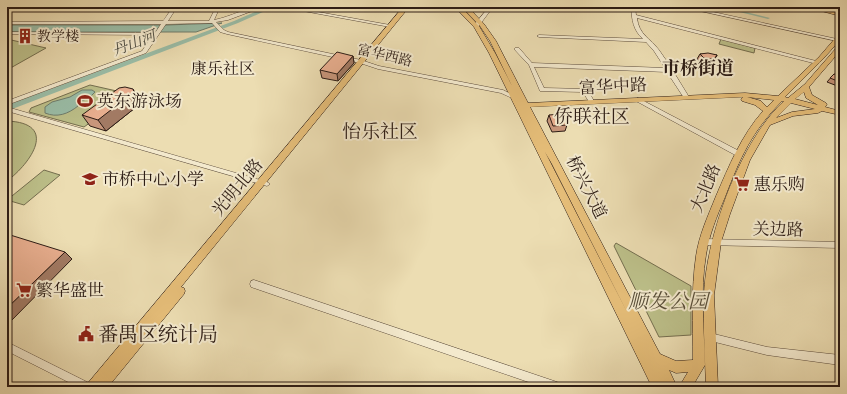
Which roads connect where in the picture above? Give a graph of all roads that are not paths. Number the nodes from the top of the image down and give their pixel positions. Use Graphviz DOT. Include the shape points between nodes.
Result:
graph roads {
  1 [pos="175,7"];
  2 [pos="218,7"];
  3 [pos="261,7"];
  4 [pos="406,7"];
  5 [pos="412,7"];
  6 [pos="458,7"];
  7 [pos="465,7"];
  8 [pos="491,7"];
  9 [pos="633,7"];
  10 [pos="684,7"];
  11 [pos="814,7"];
  12 [pos="298,10"];
  13 [pos="840,12"];
  14 [pos="634,16"];
  15 [pos="213,22"];
  16 [pos="7,23"];
  17 [pos="164,23"];
  18 [pos="478,24"];
  19 [pos="390,26"];
  20 [pos="7,33"];
  21 [pos="157,34"];
  22 [pos="539,36"];
  23 [pos="839,38"];
  24 [pos="648,41"];
  25 [pos="840,48"];
  26 [pos="517,50"];
  27 [pos="817,62"];
  28 [pos="364,63"];
  29 [pos="531,64"];
  30 [pos="669,70"];
  31 [pos="805,86"];
  32 [pos="728,96"];
  33 [pos="514,97"];
  34 [pos="686,97"];
  35 [pos="786,99"];
  36 [pos="638,100"];
  37 [pos="591,102"];
  38 [pos="7,103"];
  39 [pos="525,105"];
  40 [pos="828,107"];
  41 [pos="7,109"];
  42 [pos="767,111"];
  43 [pos="839,112"];
  44 [pos="767,124"];
  45 [pos="739,154"];
  46 [pos="264,184"];
  47 [pos="704,242"];
  48 [pos="716,242"];
  49 [pos="840,245"];
  50 [pos="254,284"];
  51 [pos="710,337"];
  52 [pos="7,346"];
  53 [pos="656,358"];
  54 [pos="840,360"];
  55 [pos="699,365"];
  56 [pos="88,387"];
  57 [pos="92,387"];
  58 [pos="100,387"];
  59 [pos="557,387"];
  60 [pos="658,387"];
  61 [pos="671,387"];
  62 [pos="685,387"];
  63 [pos="712,387"];
  1 -- 17 [label="street"];
  2 -- 15 [label="street" via="211,21"];
  3 -- 15 [label="street"];
  4 -- 19 [label="main road, 光明北路"];
  5 -- 28 [label="main road, 光明北路"];
  6 -- 18 [label="main road, 桥兴大道"];
  7 -- 18 [label="main road, 桥兴大道"];
  8 -- 18 [label="street"];
  9 -- 14 [label="street"];
  10 -- 23 [label="street"];
  11 -- 13 [label="main road"];
  12 -- 19 [label="street"];
  14 -- 24 [label="street" via="635,24"];
  14 -- 27 [label="street"];
  15 -- 17 [label="street"];
  15 -- 28 [label="street, 富华西路" via="227,33"];
  16 -- 17 [label="street"];
  17 -- 21 [label="street"];
  18 -- 33 [label="main road, 桥兴大道"];
  18 -- 39 [label="main road, 桥兴大道" via="493,41"];
  19 -- 28 [label="main road, 光明北路"];
  20 -- 21 [label="street"];
  21 -- 38 [label="street" via="144,52"];
  22 -- 24 [label="street"];
  23 -- 27 [label="main road, 大北路"];
  24 -- 30 [label="street"];
  25 -- 31 [label="main road, 大北路"];
  26 -- 29 [label="street"];
  27 -- 35 [label="main road, 大北路"];
  28 -- 33 [label="street, 富华西路" via="503,92"];
  28 -- 46 [label="main road, 光明北路"];
  29 -- 30 [label="street"];
  29 -- 37 [label="street" via="542,90 585,90"];
  30 -- 34 [label="street"];
  31 -- 35 [label="main road, 大北路"];
  31 -- 40 [label="main road" via="812,99"];
  32 -- 34 [label="main road, 富华中路"];
  32 -- 35 [label="main road, 富华中路"];
  32 -- 42 [label="main road" via="755,102"];
  33 -- 39 [label="main road"];
  33 -- 60 [label="main road, 桥兴大道"];
  34 -- 36 [label="main road, 富华中路"];
  35 -- 40 [label="main road"];
  35 -- 42 [label="main road, 大北路"];
  35 -- 43 [label="main road"];
  35 -- 44 [label="main road, 大北路"];
  36 -- 37 [label="main road, 富华中路"];
  36 -- 45 [label="street"];
  37 -- 39 [label="main road, 富华中路"];
  39 -- 53 [label="main road, 桥兴大道"];
  40 -- 43 [label="main road"];
  41 -- 46 [label="street"];
  42 -- 45 [label="main road, 大北路"];
  43 -- 44 [label="main road" via="802,112"];
  44 -- 48 [label="main road, 大北路" via="746,160"];
  45 -- 47 [label="main road, 大北路"];
  46 -- 57 [label="main road, 光明北路"];
  46 -- 58 [label="main road, 光明北路"];
  47 -- 48 [label="street, 关边路"];
  47 -- 55 [label="main road, 大北路" via="698,283"];
  48 -- 49 [label="street, 关边路"];
  48 -- 51 [label="main road, 大北路" via="709,295"];
  50 -- 59 [label="street"];
  51 -- 54 [label="street" via="767,351"];
  51 -- 63 [label="main road, 大北路"];
  52 -- 56 [label="street"];
  53 -- 55 [label="main road" via="676,367"];
  53 -- 61 [label="main road, 桥兴大道"];
  55 -- 62 [label="main road"];
}
